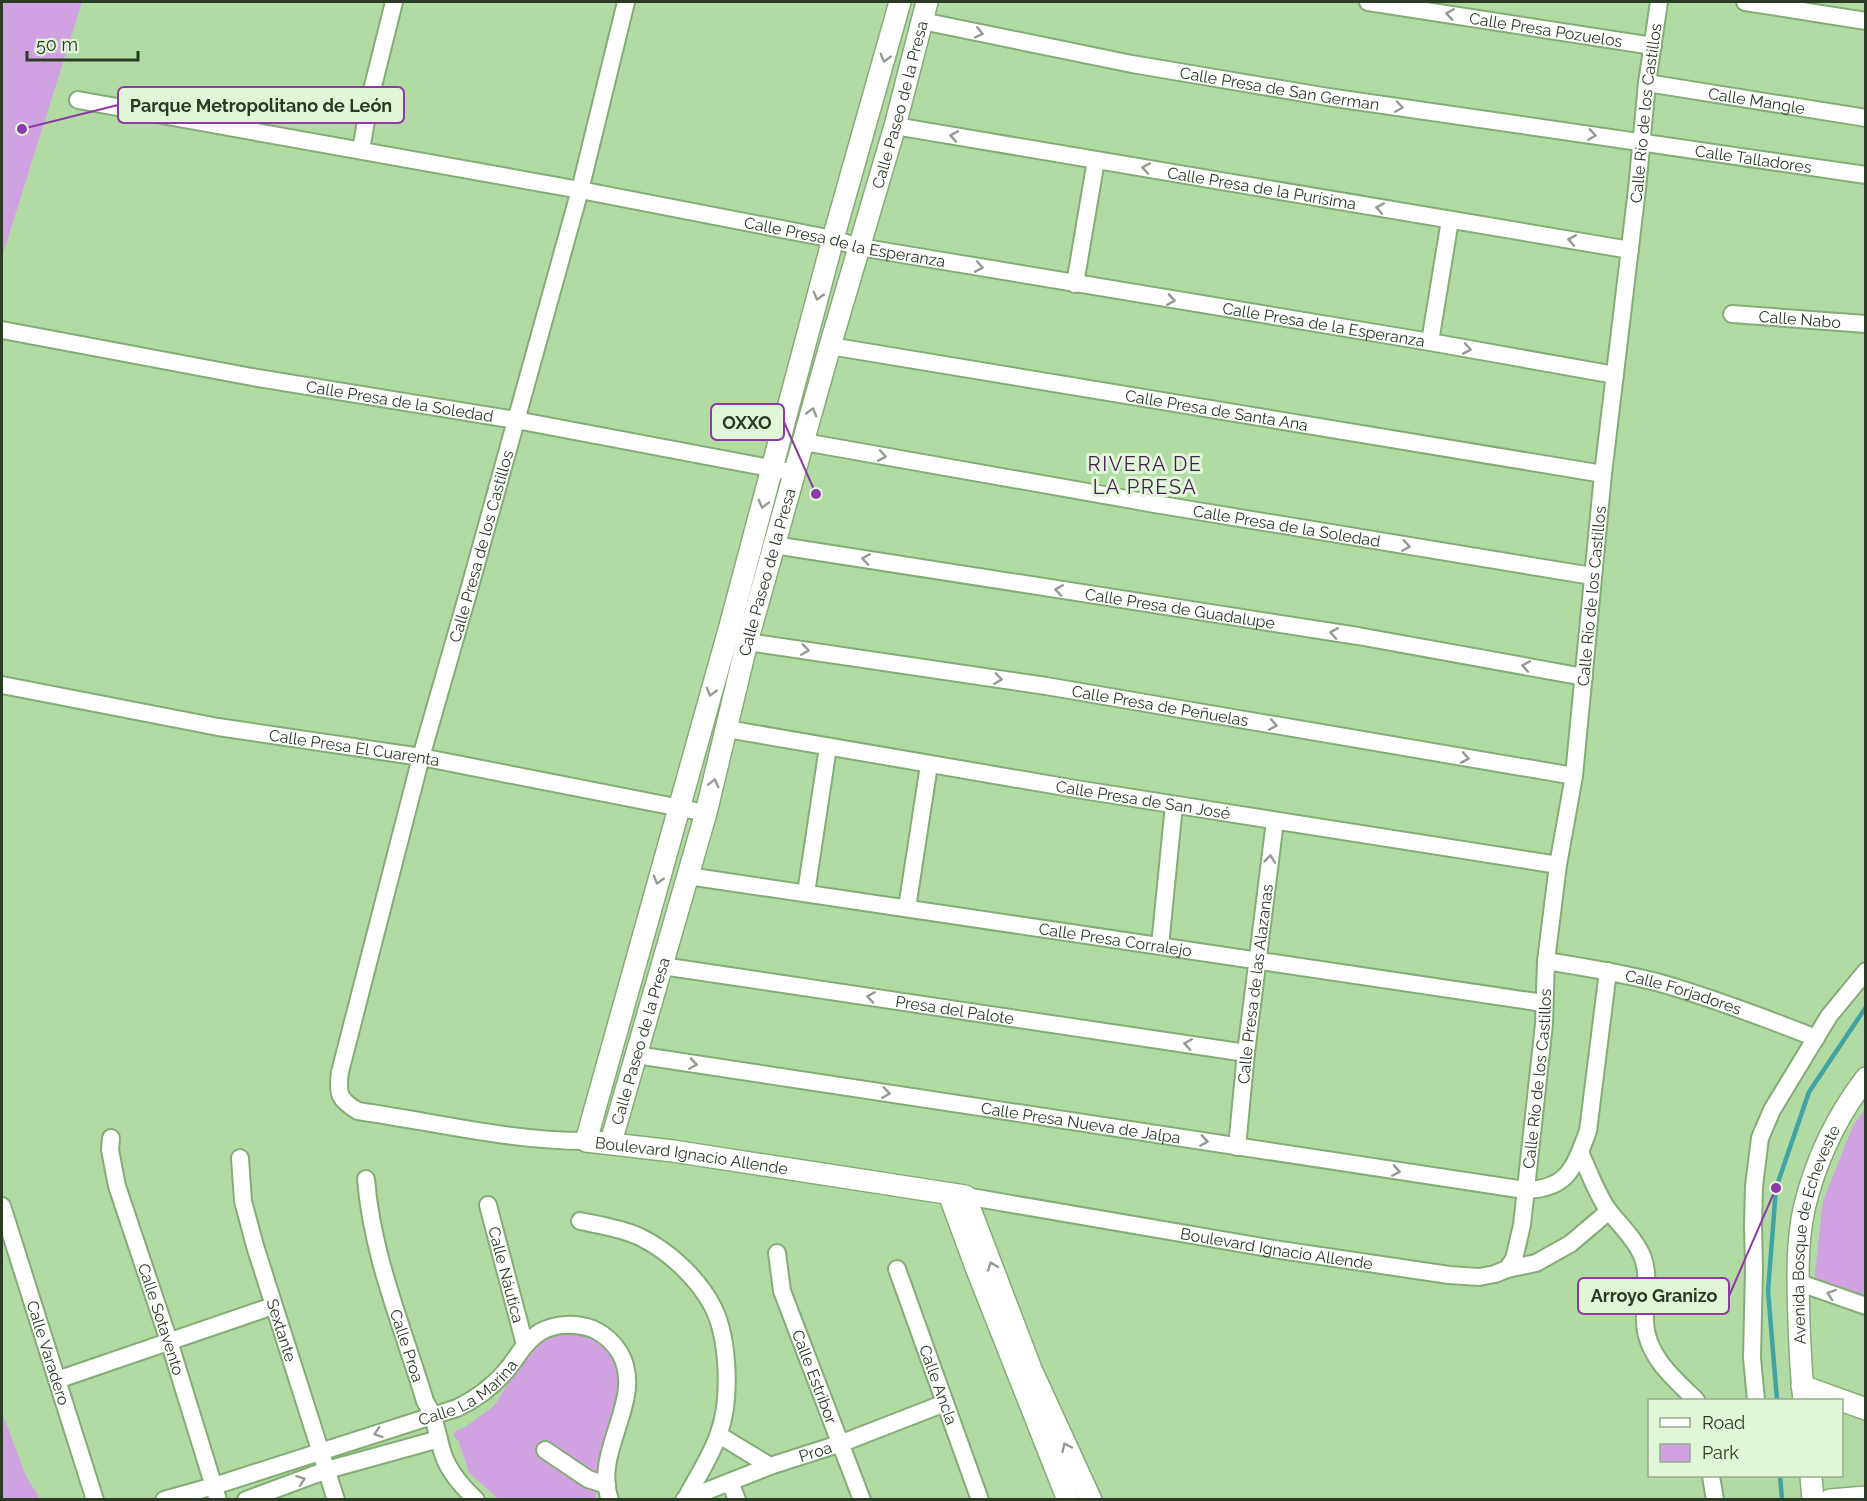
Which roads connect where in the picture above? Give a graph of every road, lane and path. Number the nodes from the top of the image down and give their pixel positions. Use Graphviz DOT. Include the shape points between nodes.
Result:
graph roads {
  1 [pos="394,2"];
  2 [pos="626,2"];
  3 [pos="900,2"];
  4 [pos="1368,2"];
  5 [pos="1659,2"];
  6 [pos="1745,2"];
  7 [pos="925,11"];
  8 [pos="1866,21"];
  9 [pos="1653,46"];
  10 [pos="1647,83"];
  11 [pos="78,100"];
  12 [pos="1866,118"];
  13 [pos="895,126"];
  14 [pos="1641,142"];
  15 [pos="361,150"];
  16 [pos="1095,160"];
  17 [pos="1866,176"];
  18 [pos="580,190"];
  19 [pos="1450,220"];
  20 [pos="833,239"];
  21 [pos="859,247"];
  22 [pos="1630,250"];
  23 [pos="1075,284"];
  24 [pos="1732,314"];
  25 [pos="1866,324"];
  26 [pos="2,330"];
  27 [pos="1430,342"];
  28 [pos="830,346"];
  29 [pos="1615,375"];
  30 [pos="516,420"];
  31 [pos="804,442"];
  32 [pos="772,468"];
  33 [pos="796,472"];
  34 [pos="1603,474"];
  35 [pos="774,545"];
  36 [pos="1592,576"];
  37 [pos="747,642"];
  38 [pos="1584,677"];
  39 [pos="2,685"];
  40 [pos="727,729"];
  41 [pos="828,747"];
  42 [pos="421,757"];
  43 [pos="929,765"];
  44 [pos="1574,776"];
  45 [pos="1174,804"];
  46 [pos="679,806"];
  47 [pos="706,813"];
  48 [pos="1275,821"];
  49 [pos="1557,865"];
  50 [pos="688,876"];
  51 [pos="806,893"];
  52 [pos="907,908"];
  53 [pos="1160,946"];
  54 [pos="1258,961"];
  55 [pos="1546,961"];
  56 [pos="662,966"];
  57 [pos="1866,971"];
  58 [pos="1608,972"];
  59 [pos="1544,1003"];
  60 [pos="1816,1038"];
  61 [pos="1246,1053"];
  62 [pos="636,1055"];
  63 [pos="1866,1078"];
  64 [pos="338,1090"];
  65 [pos="111,1138"];
  66 [pos="586,1141"];
  67 [pos="611,1142"];
  68 [pos="1237,1147"];
  69 [pos="1580,1152"];
  70 [pos="240,1158"];
  71 [pos="366,1179"];
  72 [pos="1525,1190"];
  73 [pos="957,1195"];
  74 [pos="488,1204"];
  75 [pos="2,1206"];
  76 [pos="1609,1211"];
  77 [pos="580,1221"];
  78 [pos="777,1253"];
  79 [pos="897,1269"];
  80 [pos="1507,1269"];
  81 [pos="1797,1282"];
  82 [pos="273,1306"];
  83 [pos="1866,1306"];
  84 [pos="170,1341"];
  85 [pos="525,1345"];
  86 [pos="57,1380"];
  87 [pos="1803,1393"];
  88 [pos="1694,1399"];
  89 [pos="1756,1399"];
  90 [pos="1827,1399"];
  91 [pos="945,1403"];
  92 [pos="1843,1403"];
  93 [pos="1866,1409"];
  94 [pos="434,1415"];
  95 [pos="719,1435"];
  96 [pos="439,1440"];
  97 [pos="842,1443"];
  98 [pos="321,1450"];
  99 [pos="545,1450"];
  100 [pos="770,1466"];
  101 [pos="327,1470"];
  102 [pos="1711,1477"];
  103 [pos="1811,1477"];
  104 [pos="730,1482"];
  105 [pos="608,1492"];
  106 [pos="216,1493"];
  107 [pos="1866,1497"];
  108 [pos="685,1499"];
  109 [pos="95,1500"];
  110 [pos="164,1500"];
  111 [pos="246,1500"];
  112 [pos="336,1500"];
  113 [pos="476,1500"];
  114 [pos="737,1500"];
  115 [pos="862,1500"];
  116 [pos="980,1500"];
  117 [pos="1068,1500"];
  118 [pos="1091,1500"];
  119 [pos="1715,1500"];
  120 [pos="1813,1500"];
  121 [pos="1830,1500"];
  1 -- 15 [label="street"];
  2 -- 18 [label="street, Calle Presa de los Castillos"];
  3 -- 20 [label="street, Calle Paseo de la Presa, one-way"];
  9 -- 4 [label="street, Calle Presa Pozuelos, one-way"];
  5 -- 9 [label="street, Calle Río de los Castillos"];
  6 -- 8 [label="street"];
  7 -- 13 [label="street, Calle Paseo de la Presa"];
  7 -- 14 [label="street, Calle Presa de San German, one-way" via="1155,68"];
  9 -- 10 [label="street, Calle Río de los Castillos"];
  10 -- 12 [label="street, Calle Mangle"];
  10 -- 14 [label="street, Calle Río de los Castillos"];
  11 -- 15 [label="street, Calle Presa de la Esperanza"];
  16 -- 13 [label="street, Calle Presa de la Purísima, one-way"];
  13 -- 21 [label="street, Calle Paseo de la Presa"];
  14 -- 17 [label="street, Calle Talladores"];
  14 -- 22 [label="street, Calle Río de los Castillos"];
  15 -- 18 [label="street, Calle Presa de la Esperanza"];
  19 -- 16 [label="street, Calle Presa de la Purísima, one-way"];
  16 -- 23 [label="street"];
  18 -- 20 [label="street, Calle Presa de la Esperanza"];
  18 -- 30 [label="street, Calle Presa de los Castillos"];
  22 -- 19 [label="street, Calle Presa de la Purísima, one-way"];
  19 -- 27 [label="street"];
  20 -- 21 [label="street, Calle Presa de la Esperanza"];
  20 -- 32 [label="street, Calle Paseo de la Presa, one-way"];
  21 -- 23 [label="street, Calle Presa de la Esperanza, one-way"];
  21 -- 28 [label="street, Calle Paseo de la Presa"];
  22 -- 29 [label="street, Calle Río de los Castillos"];
  23 -- 27 [label="street, Calle Presa de la Esperanza, one-way"];
  24 -- 25 [label="street, Calle Nabo"];
  26 -- 30 [label="street, Calle Presa de la Soledad"];
  27 -- 29 [label="street, Calle Presa de la Esperanza, one-way"];
  31 -- 28 [label="street, Calle Paseo de la Presa, one-way"];
  28 -- 34 [label="street, Calle Presa de Santa Ana"];
  29 -- 34 [label="street, Calle Río de los Castillos"];
  30 -- 32 [label="street, Calle Presa de la Soledad"];
  30 -- 42 [label="street, Calle Presa de los Castillos"];
  31 -- 33 [label="street, Calle Paseo de la Presa"];
  31 -- 36 [label="street, Calle Presa de la Soledad, one-way"];
  32 -- 33 [label="street, Calle Presa de la Soledad"];
  32 -- 46 [label="street, Calle Paseo de la Presa, one-way"];
  33 -- 35 [label="street, Calle Paseo de la Presa"];
  34 -- 36 [label="street, Calle Río de los Castillos"];
  35 -- 37 [label="street, Calle Paseo de la Presa"];
  38 -- 35 [label="street, Calle Presa de Guadalupe, one-way" via="1358,636"];
  36 -- 38 [label="street, Calle Río de los Castillos"];
  37 -- 40 [label="street, Calle Paseo de la Presa"];
  37 -- 44 [label="street, Calle Presa de Peñuelas, one-way" via="1046,686"];
  38 -- 44 [label="street, Calle Río de los Castillos"];
  39 -- 42 [label="street, Calle Presa El Cuarenta" via="218,727"];
  40 -- 41 [label="street, Calle Presa de San José"];
  47 -- 40 [label="street, Calle Paseo de la Presa, one-way"];
  41 -- 43 [label="street, Calle Presa de San José"];
  41 -- 51 [label="street"];
  42 -- 46 [label="street, Calle Presa El Cuarenta"];
  42 -- 64 [label="street, Calle Presa de los Castillos"];
  43 -- 45 [label="street, Calle Presa de San José"];
  43 -- 52 [label="street"];
  44 -- 49 [label="street, Calle Río de los Castillos"];
  45 -- 48 [label="street, Calle Presa de San José"];
  45 -- 53 [label="street"];
  46 -- 47 [label="street, Calle Presa El Cuarenta"];
  46 -- 66 [label="street, Calle Paseo de la Presa, one-way"];
  47 -- 50 [label="street, Calle Paseo de la Presa"];
  48 -- 49 [label="street, Calle Presa de San José"];
  54 -- 48 [label="street, Calle Presa de las Alazanas, one-way"];
  49 -- 55 [label="street, Calle Río de los Castillos"];
  50 -- 51 [label="street, Calle Presa Corralejo"];
  50 -- 56 [label="street, Calle Paseo de la Presa"];
  51 -- 52 [label="street, Calle Presa Corralejo"];
  52 -- 53 [label="street, Calle Presa Corralejo"];
  53 -- 54 [label="street, Calle Presa Corralejo"];
  54 -- 59 [label="street, Calle Presa Corralejo"];
  54 -- 61 [label="street, Calle Presa de las Alazanas"];
  55 -- 58 [label="street, Calle Forjadores"];
  55 -- 59 [label="street, Calle Río de los Castillos"];
  61 -- 56 [label="street, Presa del Palote, one-way"];
  56 -- 62 [label="street, Calle Paseo de la Presa"];
  57 -- 60 [label="street"];
  58 -- 60 [label="street, Calle Forjadores" via="1705,996"];
  58 -- 69 [label="street, Calle Presa Nueva de Jalpa" via="1588,1131"];
  59 -- 72 [label="street, Calle Río de los Castillos"];
  60 -- 89 [label="street" via="1772,1110 1760,1138 1753,1226 1752,1358"];
  61 -- 68 [label="street, Calle Presa de las Alazanas"];
  62 -- 67 [label="street, Calle Paseo de la Presa"];
  62 -- 68 [label="street, Calle Presa Nueva de Jalpa, one-way"];
  63 -- 81 [label="street, Avenida Bosque de Echeveste" via="1832,1132 1818,1163 1804,1209"];
  64 -- 66 [label="street, Boulevard Ignacio Allende" via="349,1106 358,1111 509,1137"];
  65 -- 84 [label="street, Calle Sotavento" via="117,1186"];
  66 -- 67 [label="street, Boulevard Ignacio Allende"];
  67 -- 73 [label="street, Boulevard Ignacio Allende"];
  68 -- 72 [label="street, Calle Presa Nueva de Jalpa, one-way"];
  69 -- 72 [label="street, Calle Presa Nueva de Jalpa" via="1556,1185"];
  69 -- 76 [label="street"];
  70 -- 82 [label="street, Sextante" via="243,1201"];
  71 -- 94 [label="street, Calle Proa" via="372,1228 381,1260 425,1401"];
  72 -- 80 [label="street" via="1522,1225 1514,1258"];
  73 -- 80 [label="street, Boulevard Ignacio Allende" via="1449,1275 1479,1277"];
  73 -- 117 [label="street" via="977,1270"];
  118 -- 73 [label="street, one-way"];
  74 -- 85 [label="street, Calle Náutica"];
  75 -- 86 [label="street, Calle Varadero"];
  76 -- 80 [label="street, Boulevard Ignacio Allende" via="1570,1244 1536,1263"];
  76 -- 88 [label="street" via="1643,1258 1645,1323 1651,1349"];
  77 -- 95 [label="street" via="637,1235 658,1247 678,1263 714,1308 726,1362"];
  78 -- 97 [label="street, Calle Estribor" via="782,1291"];
  79 -- 91 [label="street, Calle Ancla"];
  83 -- 81 [label="street, one-way"];
  81 -- 87 [label="street, Avenida Bosque de Echeveste"];
  82 -- 84 [label="street"];
  82 -- 98 [label="street, Sextante"];
  84 -- 86 [label="street"];
  84 -- 106 [label="street, Calle Sotavento"];
  85 -- 94 [label="street, Calle La Marina" via="493,1385 476,1399"];
  85 -- 105 [label="street, Calle La Marina" via="540,1332 572,1324 600,1332 618,1350 627,1372 627,1384 609,1458"];
  86 -- 109 [label="street, Calle Varadero"];
  87 -- 90 [label="street"];
  91 -- 97 [label="street, Proa"];
  91 -- 116 [label="street, Calle Ancla"];
  92 -- 93 [label="street"];
  94 -- 96 [label="street, Calle Proa"];
  94 -- 98 [label="street, Calle La Marina, one-way"];
  95 -- 100 [label="street"];
  95 -- 108 [label="street"];
  96 -- 101 [label="street, Calle La Marina"];
  96 -- 113 [label="street, Calle Proa" via="452,1472"];
  97 -- 100 [label="street, Proa"];
  97 -- 115 [label="street, Calle Estribor"];
  98 -- 101 [label="street, Sextante"];
  98 -- 106 [label="street, Calle La Marina"];
  99 -- 105 [label="street, Calle La Marina"];
  100 -- 104 [label="street, Proa"];
  111 -- 101 [label="street, Calle La Marina, one-way"];
  101 -- 112 [label="street, Sextante"];
  102 -- 119 [label="street"];
  103 -- 120 [label="street"];
  104 -- 108 [label="street, Proa"];
  104 -- 114 [label="street"];
  106 -- 110 [label="street, Calle La Marina"];
  107 -- 121 [label="street"];
}
